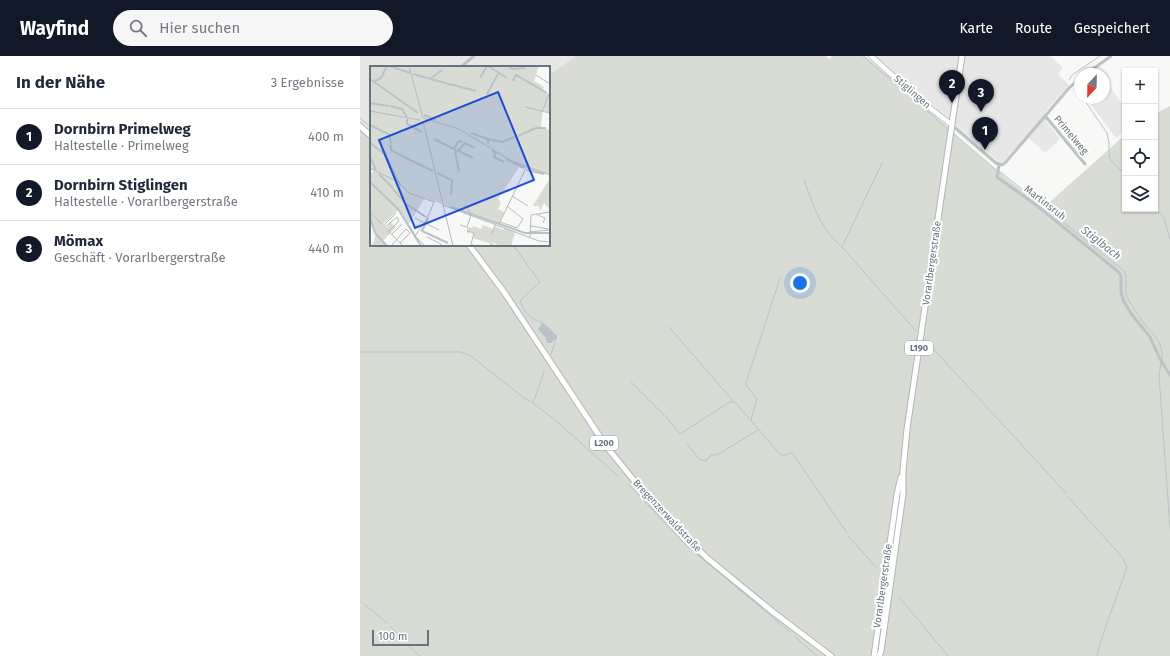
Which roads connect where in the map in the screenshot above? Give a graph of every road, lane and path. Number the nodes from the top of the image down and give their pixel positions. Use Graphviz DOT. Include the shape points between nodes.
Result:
graph roads {
  1 [pos="474,56"];
  2 [pos="872,56"];
  3 [pos="962,56"];
  4 [pos="1111,56"];
  5 [pos="462,66"];
  6 [pos="1094,68"];
  7 [pos="1074,83"];
  8 [pos="1046,117"];
  9 [pos="360,126"];
  10 [pos="952,126"];
  11 [pos="370,135"];
  12 [pos="1085,164"];
  13 [pos="999,166"];
  14 [pos="470,246"];
  15 [pos="1170,375"];
  16 [pos="903,470"];
  17 [pos="880,654"];
  18 [pos="873,655"];
  19 [pos="831,656"];
  1 -- 5 [label="street"];
  2 -- 10 [label="main road, Stiglingen"];
  3 -- 10 [label="main road, Vorarlbergerstraße / L190"];
  4 -- 6 [label="street"];
  7 -- 8 [label="street, Primelweg"];
  8 -- 12 [label="street, Primelweg"];
  8 -- 13 [label="street, Primelweg" via="1005,163"];
  9 -- 11 [label="main road"];
  10 -- 13 [label="street"];
  10 -- 16 [label="main road, Vorarlbergerstraße / L190"];
  13 -- 15 [label="street, Martinsruh" via="997,177 1116,269 1121,277 1123,300 1150,337"];
  14 -- 19 [label="main road, Bregenzerwaldstraße / L200" via="504,292 606,446 653,504 707,558"];
  16 -- 17 [label="main road, Vorarlbergerstraße / L190" via="903,494"];
  16 -- 18 [label="main road, Vorarlbergerstraße / L190" via="897,494"];
}
